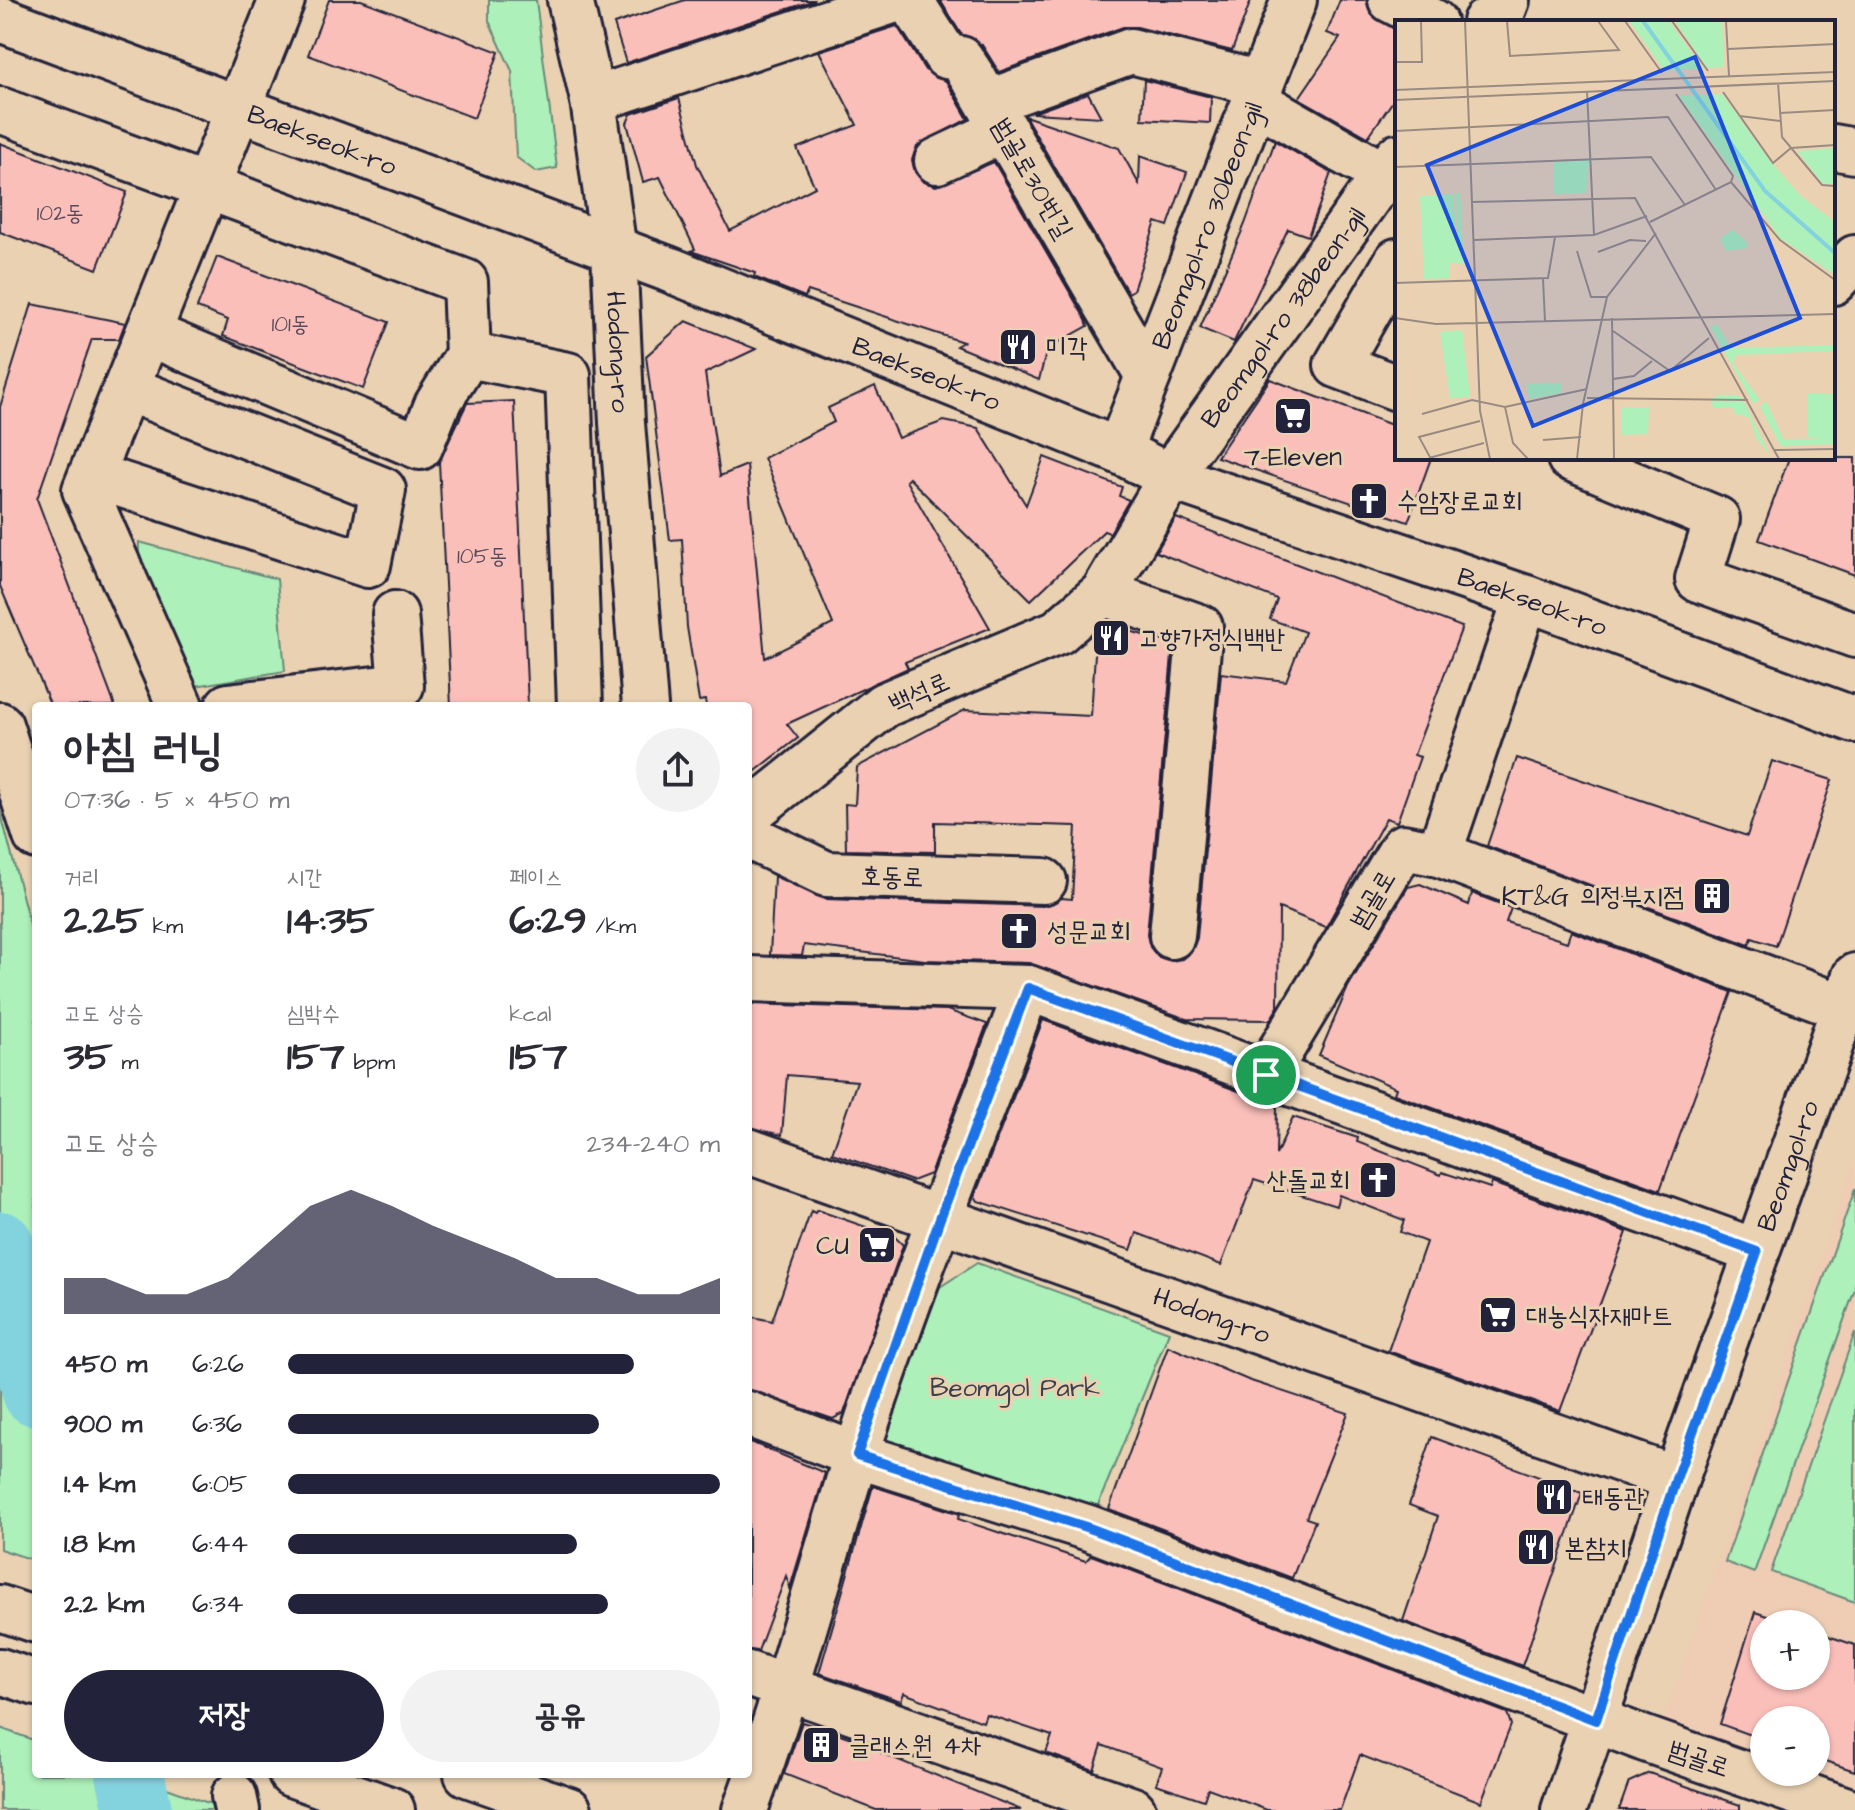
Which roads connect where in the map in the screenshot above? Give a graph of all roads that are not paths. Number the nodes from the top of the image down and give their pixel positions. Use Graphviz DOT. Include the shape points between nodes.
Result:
graph roads {
  1 [pos="282,0"];
  2 [pos="570,0"];
  3 [pos="895,0"];
  4 [pos="910,0"];
  5 [pos="1294,0"];
  6 [pos="1391,0"];
  7 [pos="1507,0"];
  8 [pos="0,19"];
  9 [pos="1430,20"];
  10 [pos="1489,20"];
  11 [pos="1258,92"];
  12 [pos="593,100"];
  13 [pos="236,108"];
  14 [pos="0,110"];
  15 [pos="997,116"];
  16 [pos="1835,147"];
  17 [pos="1855,151"];
  18 [pos="937,161"];
  19 [pos="1390,166"];
  20 [pos="206,187"];
  21 [pos="614,251"];
  22 [pos="1855,258"];
  23 [pos="1395,264"];
  24 [pos="1835,280"];
  25 [pos="150,334"];
  26 [pos="468,355"];
  27 [pos="1148,376"];
  28 [pos="1395,387"];
  29 [pos="126,388"];
  30 [pos="420,447"];
  31 [pos="1119,451"];
  32 [pos="1575,460"];
  33 [pos="92,475"];
  34 [pos="1170,477"];
  35 [pos="383,490"];
  36 [pos="1103,593"];
  37 [pos="1526,598"];
  38 [pos="395,614"];
  39 [pos="1855,635"];
  40 [pos="178,702"];
  41 [pos="263,702"];
  42 [pos="580,702"];
  43 [pos="645,702"];
  44 [pos="1855,720"];
  45 [pos="0,725"];
  46 [pos="752,811"];
  47 [pos="32,824"];
  48 [pos="752,838"];
  49 [pos="1439,854"];
  50 [pos="1044,881"];
  51 [pos="1172,936"];
  52 [pos="752,979"];
  53 [pos="1028,988"];
  54 [pos="1851,999"];
  55 [pos="1266,1075"];
  56 [pos="752,1152"];
  57 [pos="939,1221"];
  58 [pos="1757,1252"];
  59 [pos="752,1416"];
  60 [pos="857,1455"];
  61 [pos="1676,1479"];
  62 [pos="0,1608"];
  63 [pos="32,1619"];
  64 [pos="0,1671"];
  65 [pos="752,1675"];
  66 [pos="32,1682"];
  67 [pos="789,1688"];
  68 [pos="1596,1720"];
  69 [pos="302,1778"];
  70 [pos="478,1778"];
  71 [pos="392,1810"];
  72 [pos="569,1810"];
  73 [pos="745,1810"];
  74 [pos="1133,1810"];
  75 [pos="1564,1810"];
  76 [pos="1847,1810"];
  1 -- 13 [label="street"];
  2 -- 12 [label="street, Hodong-ro"];
  3 -- 12 [label="street"];
  4 -- 15 [label="street" via="946,56 961,59"];
  5 -- 11 [label="street, Beomgol-ro 30beon-gil"];
  6 -- 9 [label="street"];
  7 -- 10 [label="street" via="1502,13"];
  8 -- 13 [label="street, Baekseok-ro"];
  11 -- 15 [label="street, 범골로30번길" via="1131,51"];
  11 -- 19 [label="street, 범골로30번길"];
  11 -- 27 [label="street, Beomgol-ro 30beon-gil"];
  12 -- 21 [label="street, Hodong-ro"];
  13 -- 20 [label="street"];
  13 -- 21 [label="street, Baekseok-ro"];
  14 -- 20 [label="street"];
  15 -- 18 [label="street"];
  15 -- 27 [label="street, 범골로30번길"];
  16 -- 17 [label="street"];
  19 -- 34 [label="street, Beomgol-ro 38beon-gil"];
  20 -- 25 [label="street"];
  20 -- 26 [label="street" via="465,282"];
  21 -- 31 [label="street, Baekseok-ro"];
  21 -- 43 [label="street, Hodong-ro"];
  22 -- 24 [label="street"];
  23 -- 28 [label="street" via="1337,365"];
  25 -- 29 [label="street"];
  25 -- 30 [label="street"];
  26 -- 30 [label="street" via="437,405"];
  26 -- 42 [label="street" via="568,375"];
  27 -- 31 [label="street, Beomgol-ro 30beon-gil"];
  29 -- 33 [label="street"];
  29 -- 35 [label="street"];
  30 -- 35 [label="street"];
  31 -- 34 [label="street, Baekseok-ro"];
  32 -- 39 [label="street" via="1717,519 1698,579"];
  33 -- 35 [label="street" via="368,565"];
  33 -- 40 [label="street" via="85,490"];
  34 -- 36 [label="street, 백석로"];
  34 -- 37 [label="street, Baekseok-ro"];
  36 -- 46 [label="street, 백석로" via="1058,632 884,705"];
  36 -- 51 [label="street" via="1200,627"];
  37 -- 44 [label="street, Baekseok-ro"];
  37 -- 49 [label="street"];
  38 -- 41 [label="street" via="401,686"];
  45 -- 47 [label="street"];
  48 -- 50 [label="street, 호동로" via="826,874"];
  49 -- 54 [label="street, 범골로"];
  49 -- 55 [label="street, 범골로" via="1403,847"];
  52 -- 53 [label="street"];
  53 -- 55 [label="street"];
  53 -- 57 [label="street"];
  54 -- 58 [label="street, Beomgol-ro"];
  55 -- 58 [label="street"];
  56 -- 57 [label="street, Hodong-ro"];
  57 -- 60 [label="street"];
  57 -- 61 [label="street, Hodong-ro"];
  58 -- 61 [label="street, Beomgol-ro"];
  59 -- 60 [label="street, 범골로"];
  60 -- 67 [label="street"];
  60 -- 68 [label="street, 범골로" via="1089,1528"];
  61 -- 68 [label="street, Beomgol-ro"];
  62 -- 63 [label="street"];
  64 -- 66 [label="street"];
  65 -- 67 [label="street"];
  67 -- 73 [label="street"];
  67 -- 74 [label="street"];
  68 -- 75 [label="street, Beomgol-ro"];
  68 -- 76 [label="street, 범골로"];
  69 -- 71 [label="street"];
  70 -- 72 [label="street"];
}
